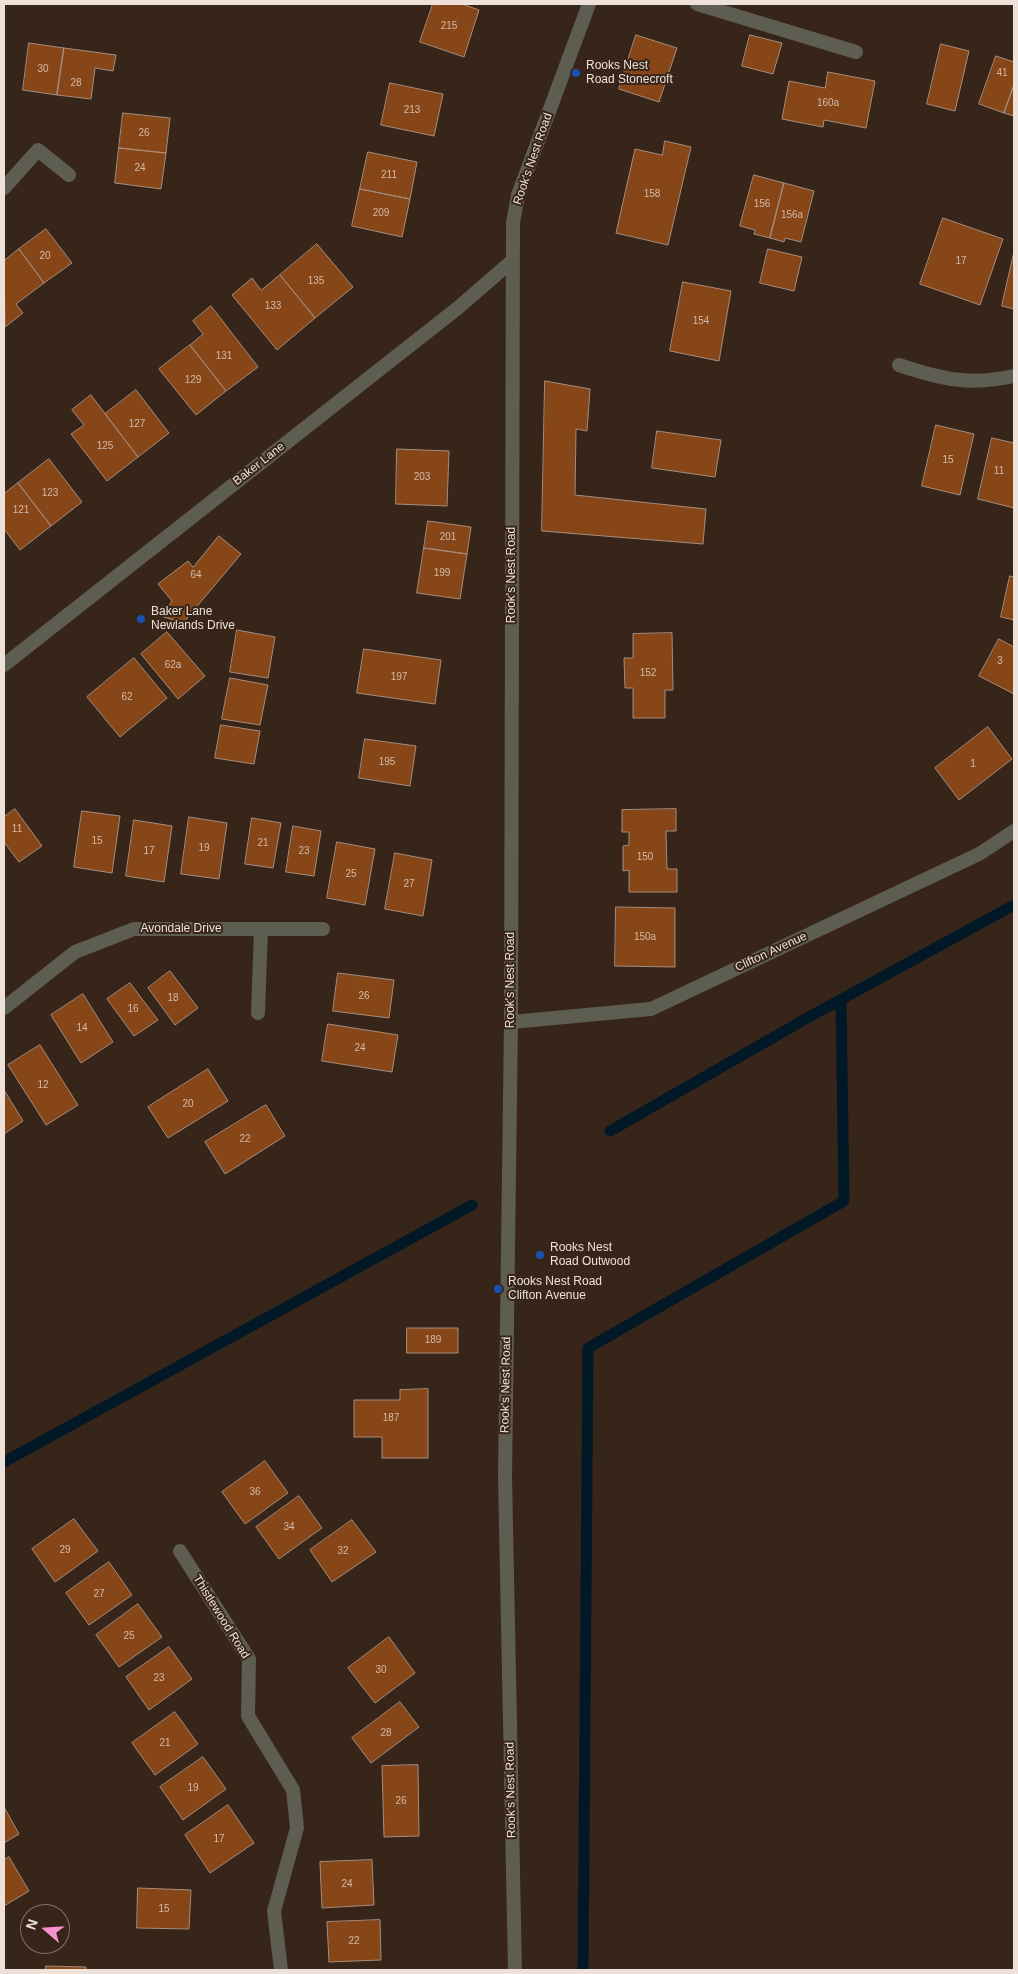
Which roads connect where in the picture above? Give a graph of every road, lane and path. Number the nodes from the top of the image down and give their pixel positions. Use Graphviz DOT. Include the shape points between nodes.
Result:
graph roads {
  1 [pos="589,4"];
  2 [pos="697,4"];
  3 [pos="856,52"];
  4 [pos="69,175"];
  5 [pos="4,188"];
  6 [pos="512,261"];
  7 [pos="899,365"];
  8 [pos="1014,376"];
  9 [pos="4,664"];
  10 [pos="1014,830"];
  11 [pos="261,929"];
  12 [pos="323,929"];
  13 [pos="4,1008"];
  14 [pos="258,1013"];
  15 [pos="511,1022"];
  16 [pos="180,1551"];
  17 [pos="281,1970"];
  18 [pos="515,1970"];
  1 -- 6 [label="street, Rook's Nest Road" via="518,195"];
  2 -- 3 [label="street"];
  4 -- 5 [label="street" via="38,150"];
  6 -- 9 [label="street, Baker Lane" via="459,307"];
  6 -- 15 [label="street, Rook's Nest Road"];
  7 -- 8 [label="street" via="948,380 975,382"];
  10 -- 15 [label="street, Clifton Avenue" via="979,854 651,1009"];
  11 -- 12 [label="street, Avondale Drive"];
  11 -- 13 [label="street, Avondale Drive" via="134,929 75,952"];
  11 -- 14 [label="street"];
  15 -- 18 [label="street, Rook's Nest Road" via="504,1476"];
  16 -- 17 [label="street, Thistlewood Road" via="249,1659 248,1716 293,1790 297,1828 274,1911"];
}
